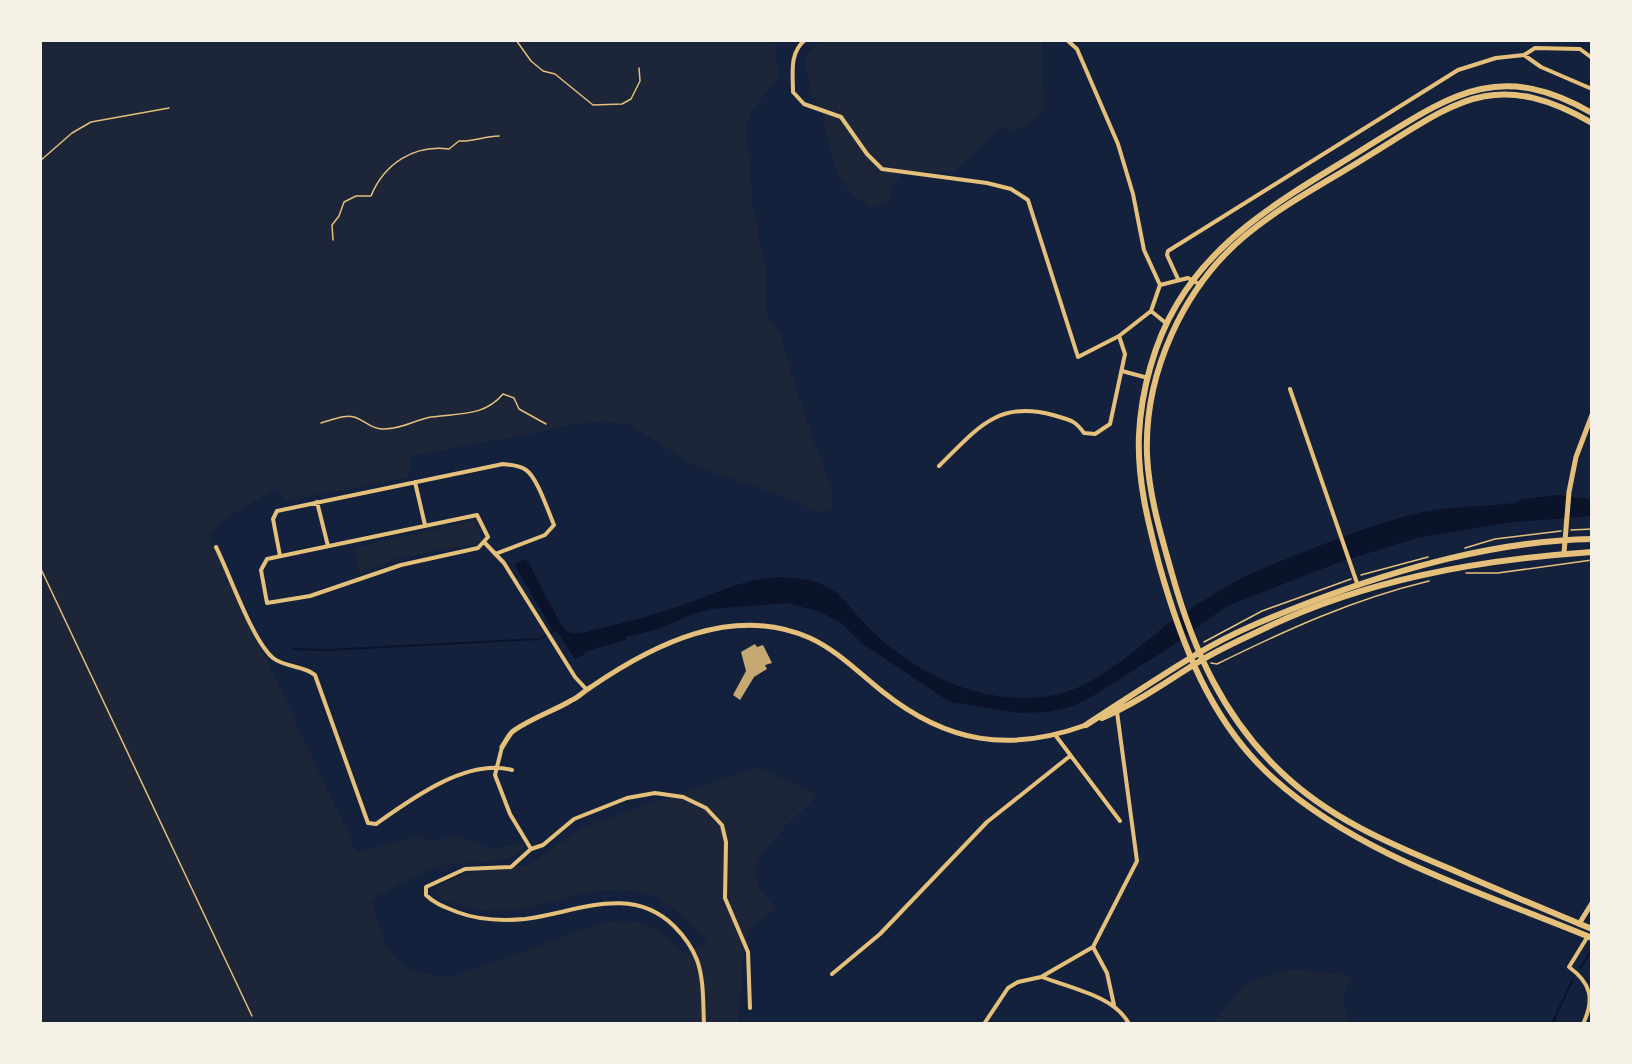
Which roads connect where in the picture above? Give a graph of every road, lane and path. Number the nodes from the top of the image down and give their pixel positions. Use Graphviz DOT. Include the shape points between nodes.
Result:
graph roads {
  1 [pos="516,40"];
  2 [pos="805,40"];
  3 [pos="1067,40"];
  4 [pos="1524,55"];
  5 [pos="1592,58"];
  6 [pos="639,68"];
  7 [pos="1592,89"];
  8 [pos="169,108"];
  9 [pos="1592,113"];
  10 [pos="1592,123"];
  11 [pos="499,136"];
  12 [pos="40,161"];
  13 [pos="333,240"];
  14 [pos="1178,279"];
  15 [pos="1194,280"];
  16 [pos="1160,285"];
  17 [pos="1202,286"];
  18 [pos="1151,312"];
  19 [pos="1167,325"];
  20 [pos="1119,336"];
  21 [pos="1122,371"];
  22 [pos="1149,378"];
  23 [pos="1290,388"];
  24 [pos="1592,415"];
  25 [pos="321,423"];
  26 [pos="546,424"];
  27 [pos="939,466"];
  28 [pos="415,482"];
  29 [pos="317,502"];
  30 [pos="425,525"];
  31 [pos="1592,539"];
  32 [pos="1566,540"];
  33 [pos="485,543"];
  34 [pos="328,546"];
  35 [pos="216,547"];
  36 [pos="1592,552"];
  37 [pos="1564,553"];
  38 [pos="495,554"];
  39 [pos="280,556"];
  40 [pos="1592,560"];
  41 [pos="40,567"];
  42 [pos="1460,573"];
  43 [pos="1431,580"];
  44 [pos="1359,588"];
  45 [pos="1198,653"];
  46 [pos="1190,659"];
  47 [pos="1201,660"];
  48 [pos="1193,666"];
  49 [pos="586,690"];
  50 [pos="1117,712"];
  51 [pos="1086,724"];
  52 [pos="1056,736"];
  53 [pos="502,747"];
  54 [pos="1070,756"];
  55 [pos="496,768"];
  56 [pos="512,770"];
  57 [pos="1119,821"];
  58 [pos="531,849"];
  59 [pos="1592,903"];
  60 [pos="1579,924"];
  61 [pos="1590,934"];
  62 [pos="1093,947"];
  63 [pos="832,974"];
  64 [pos="1041,976"];
  65 [pos="1114,1005"];
  66 [pos="750,1008"];
  67 [pos="252,1016"];
  68 [pos="704,1023"];
  69 [pos="984,1023"];
  70 [pos="1130,1023"];
  71 [pos="1583,1023"];
  1 -- 6 [label="path" via="531,61 543,71 555,74 593,105 622,104 631,99 640,81"];
  2 -- 20 [label="street" via="793,59 793,92 804,104 841,117 882,169 987,183 1011,189 1028,200 1078,357"];
  3 -- 16 [label="street" via="1077,49 1118,144 1144,250"];
  4 -- 5 [label="street" via="1535,48 1580,49"];
  4 -- 7 [label="street" via="1541,67"];
  4 -- 14 [label="street" via="1496,58 1458,70 1168,251"];
  8 -- 12 [label="path" via="91,122"];
  9 -- 15 [label="main road" via="1560,97 1519,86 1485,88 1448,99 1254,219 1225,244"];
  10 -- 17 [label="main road" via="1555,104 1526,95 1492,95 1460,104 1434,116 1274,215 1226,254"];
  11 -- 13 [label="path" via="459,141 449,149 437,147 408,153 378,179 370,196 356,196 344,202 332,225"];
  14 -- 15 [label="street"];
  14 -- 16 [label="street"];
  15 -- 17 [label="street"];
  15 -- 19 [label="main road"];
  16 -- 18 [label="street"];
  17 -- 45 [label="main road" via="1188,302 1167,345 1153,393 1147,453 1154,503"];
  18 -- 19 [label="street"];
  18 -- 20 [label="street"];
  19 -- 22 [label="main road"];
  20 -- 21 [label="street" via="1125,354"];
  21 -- 22 [label="street"];
  21 -- 27 [label="street" via="1110,424 1095,434 1084,433 1076,422 1039,411 1013,410 987,420"];
  22 -- 46 [label="main road" via="1139,436 1142,487 1151,535"];
  23 -- 44 [label="street"];
  24 -- 32 [label="street" via="1576,457"];
  25 -- 26 [label="path" via="356,417 381,430 430,417 465,416 494,405 503,394 514,398 519,409"];
  28 -- 29 [label="street"];
  28 -- 30 [label="street"];
  28 -- 38 [label="street" via="503,464 528,470 554,525 545,535"];
  29 -- 34 [label="street"];
  29 -- 39 [label="street" via="277,511 273,519"];
  30 -- 33 [label="street" via="477,515 486,529"];
  30 -- 34 [label="street"];
  31 -- 32 [label="main road"];
  32 -- 37 [label="street"];
  32 -- 44 [label="main road" via="1425,564"];
  33 -- 38 [label="street"];
  33 -- 39 [label="street" via="456,555 401,565 310,596 267,603 261,570 263,563"];
  34 -- 39 [label="street"];
  35 -- 55 [label="street" via="250,626 268,653 278,661 315,675 368,823 376,824 452,776"];
  36 -- 37 [label="main road"];
  37 -- 44 [label="main road" via="1463,566"];
  38 -- 49 [label="street"];
  40 -- 42 [label="path" via="1498,573"];
  41 -- 67 [label="path"];
  43 -- 47 [label="path" via="1287,629 1217,664"];
  44 -- 45 [label="main road" via="1289,610"];
  44 -- 47 [label="main road"];
  45 -- 46 [label="main road"];
  45 -- 47 [label="main road"];
  46 -- 48 [label="main road"];
  46 -- 51 [label="main road"];
  47 -- 48 [label="main road"];
  47 -- 60 [label="main road" via="1224,702 1257,747 1317,802 1371,835"];
  48 -- 50 [label="main road"];
  48 -- 61 [label="main road" via="1221,716 1251,755 1272,778 1323,819 1411,863"];
  49 -- 52 [label="street" via="614,670 682,638 723,626 760,625 795,633 826,647 892,699 943,730 992,741"];
  49 -- 53 [label="street" via="511,733"];
  50 -- 51 [label="main road"];
  50 -- 62 [label="street" via="1137,861"];
  51 -- 52 [label="street"];
  52 -- 54 [label="street"];
  53 -- 55 [label="street"];
  54 -- 57 [label="street"];
  54 -- 63 [label="street" via="987,822 880,934"];
  55 -- 56 [label="street"];
  55 -- 58 [label="street" via="510,814"];
  58 -- 66 [label="street" via="543,845 574,819 627,798 655,793 683,797 706,807 722,825 726,842 725,898 748,951"];
  58 -- 68 [label="street" via="511,867 465,869 426,886 426,895 434,903 484,919 525,919 610,902 658,913 679,931 696,959"];
  59 -- 60 [label="street"];
  60 -- 61 [label="main road"];
  61 -- 71 [label="street" via="1569,967 1582,977 1590,993 1591,1008"];
  62 -- 64 [label="street"];
  62 -- 65 [label="street" via="1107,973"];
  64 -- 65 [label="street"];
  64 -- 69 [label="street" via="1008,988"];
  65 -- 70 [label="street"];
}
